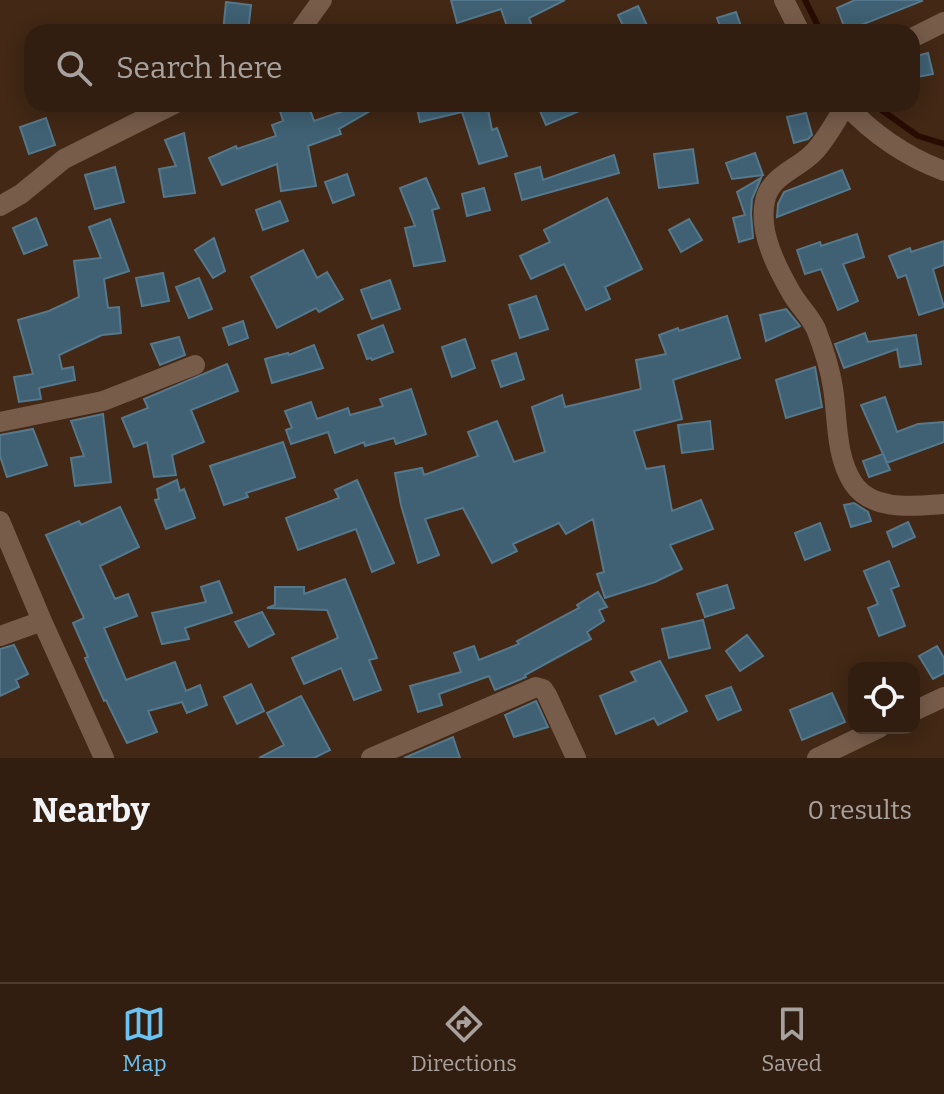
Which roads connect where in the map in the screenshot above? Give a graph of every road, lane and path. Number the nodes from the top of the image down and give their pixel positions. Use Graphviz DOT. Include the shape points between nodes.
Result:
graph roads {
  1 [pos="322,0"];
  2 [pos="784,0"];
  3 [pos="944,22"];
  4 [pos="305,24"];
  5 [pos="796,24"];
  6 [pos="920,34"];
  7 [pos="158,112"];
  8 [pos="841,112"];
  9 [pos="853,112"];
  10 [pos="944,171"];
  11 [pos="0,206"];
  12 [pos="195,365"];
  13 [pos="0,422"];
  14 [pos="944,504"];
  15 [pos="0,521"];
  16 [pos="42,621"];
  17 [pos="0,636"];
  18 [pos="944,697"];
  19 [pos="920,708"];
  20 [pos="867,734"];
  21 [pos="104,758"];
  22 [pos="371,758"];
  23 [pos="576,758"];
  24 [pos="817,758"];
  1 -- 4 [label="street"];
  2 -- 5 [label="street"];
  3 -- 6 [label="street"];
  7 -- 11 [label="street" via="64,159"];
  8 -- 14 [label="street" via="815,151 773,183 765,197 762,217 770,249 814,326 833,384 838,444 853,484 883,504"];
  9 -- 10 [label="street" via="867,126"];
  12 -- 13 [label="street" via="103,401"];
  15 -- 16 [label="street"];
  16 -- 17 [label="street"];
  16 -- 21 [label="street"];
  18 -- 19 [label="street"];
  20 -- 24 [label="street"];
  22 -- 23 [label="street" via="536,687 547,695"];
}
